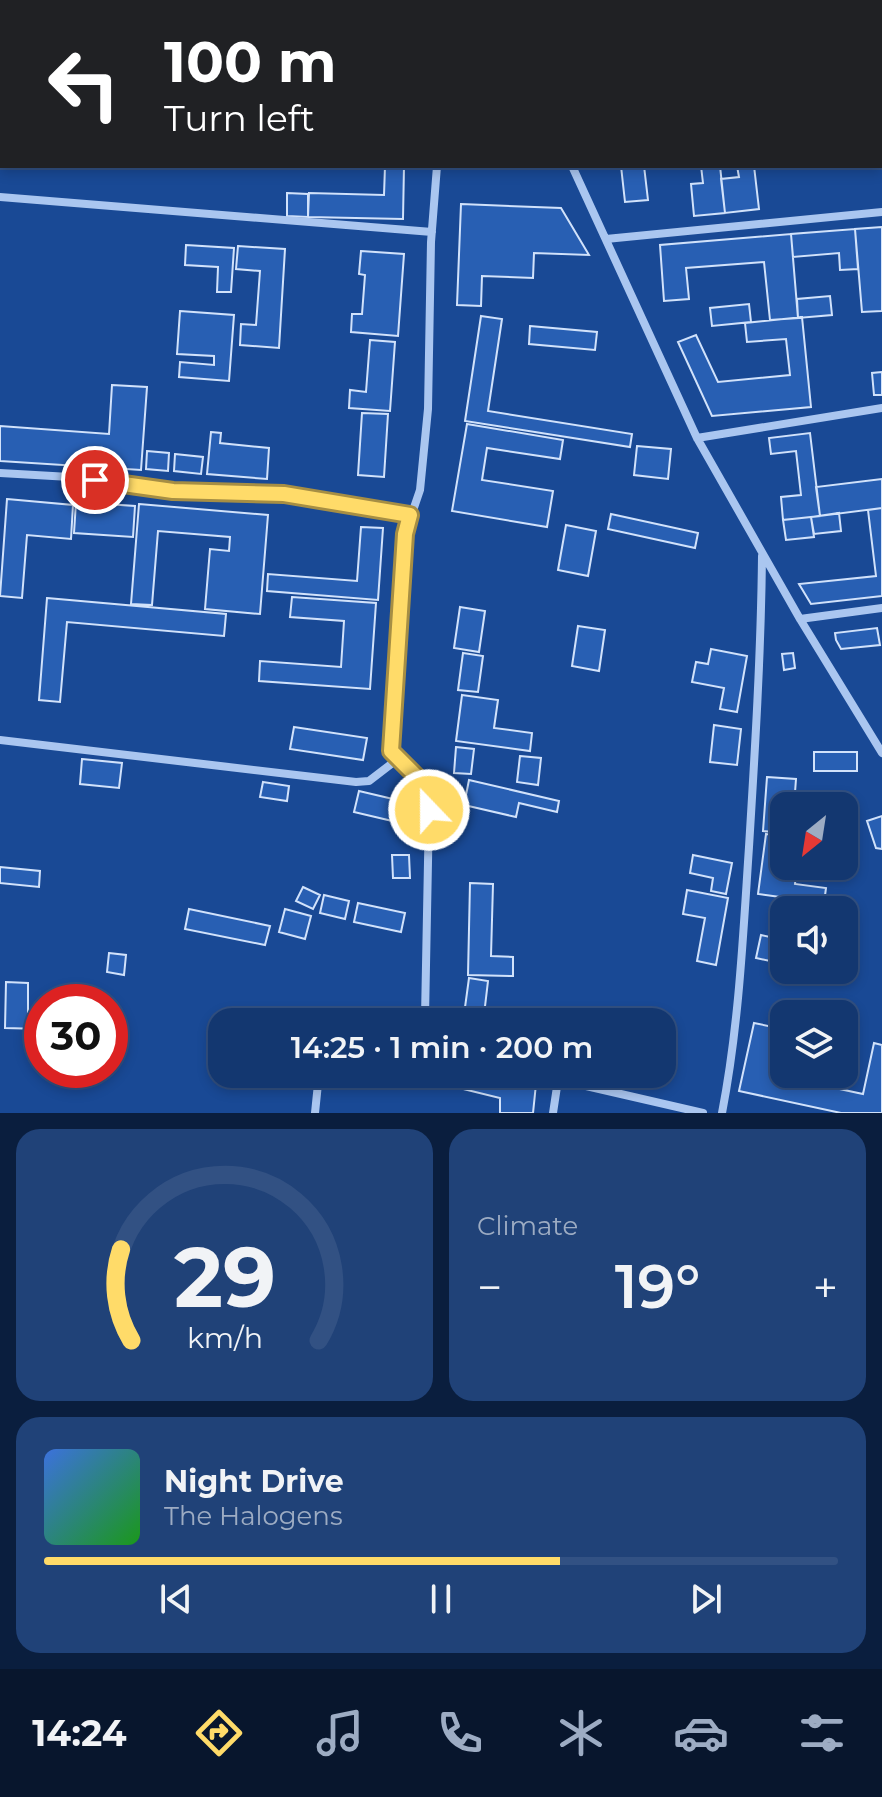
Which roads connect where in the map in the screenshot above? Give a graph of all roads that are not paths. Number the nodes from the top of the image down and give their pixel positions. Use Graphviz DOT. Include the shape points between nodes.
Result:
graph roads {
  1 [pos="437,168"];
  2 [pos="573,168"];
  3 [pos="0,197"];
  4 [pos="882,212"];
  5 [pos="432,232"];
  6 [pos="606,239"];
  7 [pos="882,408"];
  8 [pos="697,438"];
  9 [pos="0,473"];
  10 [pos="410,515"];
  11 [pos="762,552"];
  12 [pos="882,608"];
  13 [pos="800,619"];
  14 [pos="0,740"];
  15 [pos="882,753"];
  16 [pos="399,758"];
  17 [pos="425,1008"];
  18 [pos="318,1088"];
  19 [pos="557,1088"];
  20 [pos="593,1088"];
  21 [pos="315,1113"];
  22 [pos="553,1113"];
  23 [pos="703,1113"];
  24 [pos="722,1113"];
  1 -- 5 [label="street"];
  2 -- 6 [label="street"];
  3 -- 5 [label="street"];
  4 -- 6 [label="street"];
  5 -- 10 [label="street" via="428,409 420,490"];
  6 -- 8 [label="street"];
  7 -- 8 [label="street"];
  8 -- 11 [label="street"];
  9 -- 10 [label="street" via="173,491 284,494"];
  10 -- 16 [label="street" via="391,751"];
  11 -- 13 [label="street"];
  11 -- 24 [label="street" via="745,911 734,1054"];
  12 -- 13 [label="street"];
  13 -- 15 [label="street"];
  14 -- 16 [label="street" via="356,782 369,781"];
  16 -- 17 [label="street" via="426,786 429,810"];
  18 -- 21 [label="street"];
  19 -- 22 [label="street"];
  20 -- 23 [label="street"];
}
